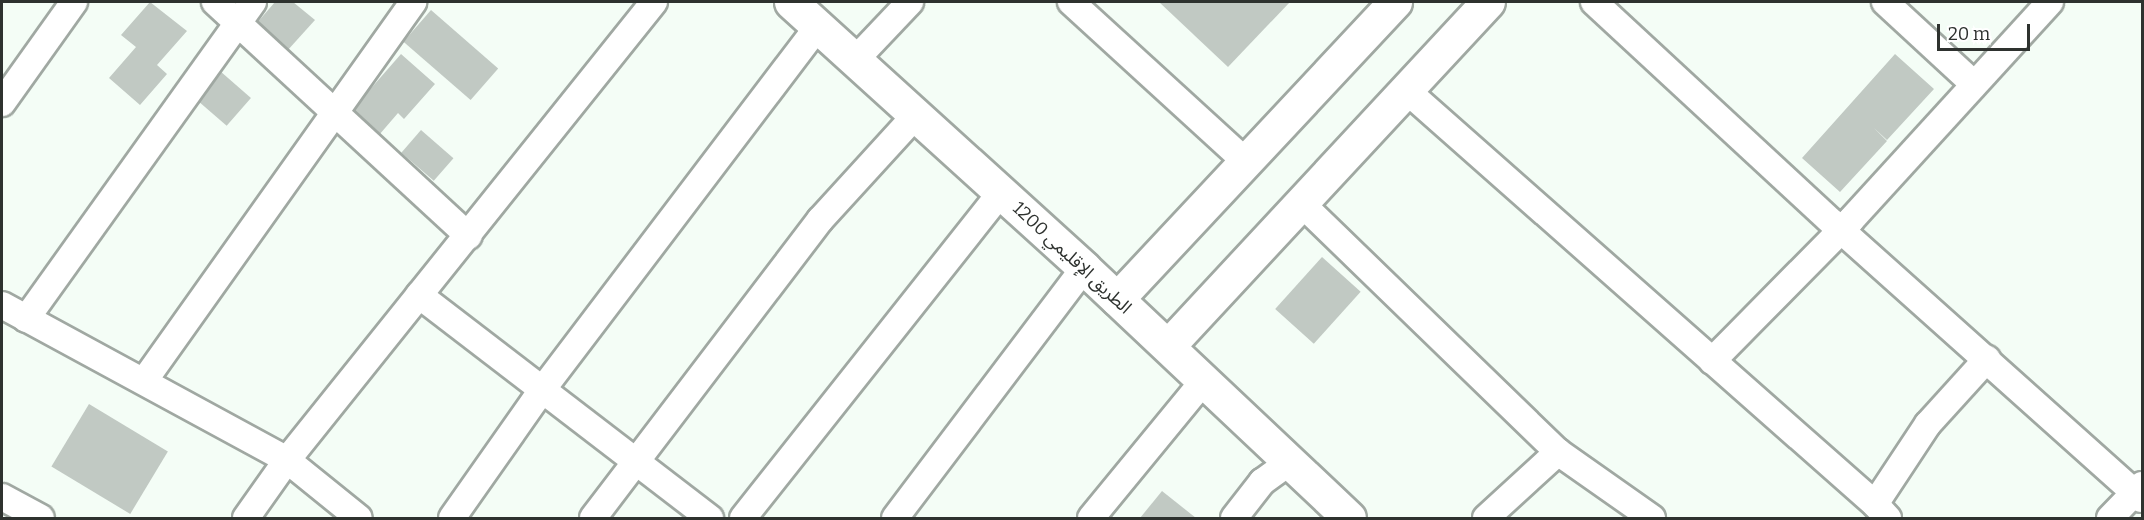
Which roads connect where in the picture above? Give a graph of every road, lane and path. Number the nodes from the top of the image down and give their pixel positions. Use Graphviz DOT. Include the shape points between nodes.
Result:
graph roads {
  1 [pos="74,2"];
  2 [pos="215,2"];
  3 [pos="254,2"];
  4 [pos="413,2"];
  5 [pos="654,2"];
  6 [pos="791,2"];
  7 [pos="910,2"];
  8 [pos="1395,2"];
  9 [pos="1488,2"];
  10 [pos="1594,2"];
  11 [pos="1885,2"];
  12 [pos="2050,2"];
  13 [pos="1077,4"];
  14 [pos="238,23"];
  15 [pos="818,26"];
  16 [pos="855,60"];
  17 [pos="1974,84"];
  18 [pos="1406,90"];
  19 [pos="2,103"];
  20 [pos="333,110"];
  21 [pos="916,115"];
  22 [pos="1246,162"];
  23 [pos="1001,192"];
  24 [pos="1301,203"];
  25 [pos="1839,228"];
  26 [pos="469,236"];
  27 [pos="1084,268"];
  28 [pos="419,295"];
  29 [pos="1117,299"];
  30 [pos="2,305"];
  31 [pos="26,320"];
  32 [pos="1168,346"];
  33 [pos="1986,359"];
  34 [pos="1712,361"];
  35 [pos="144,381"];
  36 [pos="1202,383"];
  37 [pos="542,390"];
  38 [pos="1558,452"];
  39 [pos="287,460"];
  40 [pos="635,461"];
  41 [pos="1288,463"];
  42 [pos="2140,492"];
  43 [pos="2,497"];
  44 [pos="1882,511"];
  45 [pos="41,519"];
  46 [pos="246,519"];
  47 [pos="358,519"];
  48 [pos="452,519"];
  49 [pos="593,519"];
  50 [pos="710,519"];
  51 [pos="743,519"];
  52 [pos="895,519"];
  53 [pos="1091,519"];
  54 [pos="1234,519"];
  55 [pos="1348,519"];
  56 [pos="1486,519"];
  57 [pos="1652,519"];
  58 [pos="2110,519"];
  1 -- 19 [label="street"];
  2 -- 14 [label="street"];
  3 -- 14 [label="street"];
  4 -- 20 [label="street"];
  5 -- 26 [label="street"];
  6 -- 15 [label="street, الطريق الإقليمي 1200"];
  7 -- 16 [label="street"];
  8 -- 22 [label="street"];
  9 -- 18 [label="street"];
  10 -- 25 [label="street"];
  11 -- 17 [label="street"];
  12 -- 17 [label="street"];
  13 -- 22 [label="street"];
  14 -- 20 [label="street"];
  14 -- 31 [label="street"];
  15 -- 16 [label="street, الطريق الإقليمي 1200"];
  15 -- 37 [label="street"];
  16 -- 21 [label="street, الطريق الإقليمي 1200"];
  17 -- 25 [label="street" via="1851,220"];
  18 -- 24 [label="street"];
  18 -- 34 [label="street"];
  20 -- 26 [label="street"];
  20 -- 35 [label="street"];
  21 -- 23 [label="street, الطريق الإقليمي 1200"];
  21 -- 40 [label="street" via="820,220"];
  22 -- 29 [label="street"];
  23 -- 27 [label="street, الطريق الإقليمي 1200"];
  23 -- 51 [label="street"];
  24 -- 32 [label="street"];
  24 -- 38 [label="street"];
  25 -- 33 [label="street"];
  25 -- 34 [label="street"];
  26 -- 28 [label="street"];
  27 -- 29 [label="street, الطريق الإقليمي 1200"];
  27 -- 52 [label="street"];
  28 -- 37 [label="street"];
  28 -- 39 [label="street"];
  29 -- 32 [label="street, الطريق الإقليمي 1200"];
  30 -- 31 [label="street"];
  31 -- 35 [label="street"];
  32 -- 36 [label="street, الطريق الإقليمي 1200"];
  33 -- 42 [label="street"];
  33 -- 44 [label="street" via="1928,424"];
  34 -- 44 [label="street"];
  35 -- 39 [label="street"];
  36 -- 41 [label="street, الطريق الإقليمي 1200"];
  36 -- 53 [label="street"];
  37 -- 40 [label="street"];
  37 -- 48 [label="street"];
  38 -- 56 [label="street"];
  38 -- 57 [label="street"];
  39 -- 46 [label="street"];
  39 -- 47 [label="street"];
  40 -- 49 [label="street"];
  40 -- 50 [label="street"];
  41 -- 54 [label="street" via="1262,482"];
  41 -- 55 [label="street, الطريق الإقليمي 1200"];
  42 -- 58 [label="street"];
  43 -- 45 [label="street"];
}
